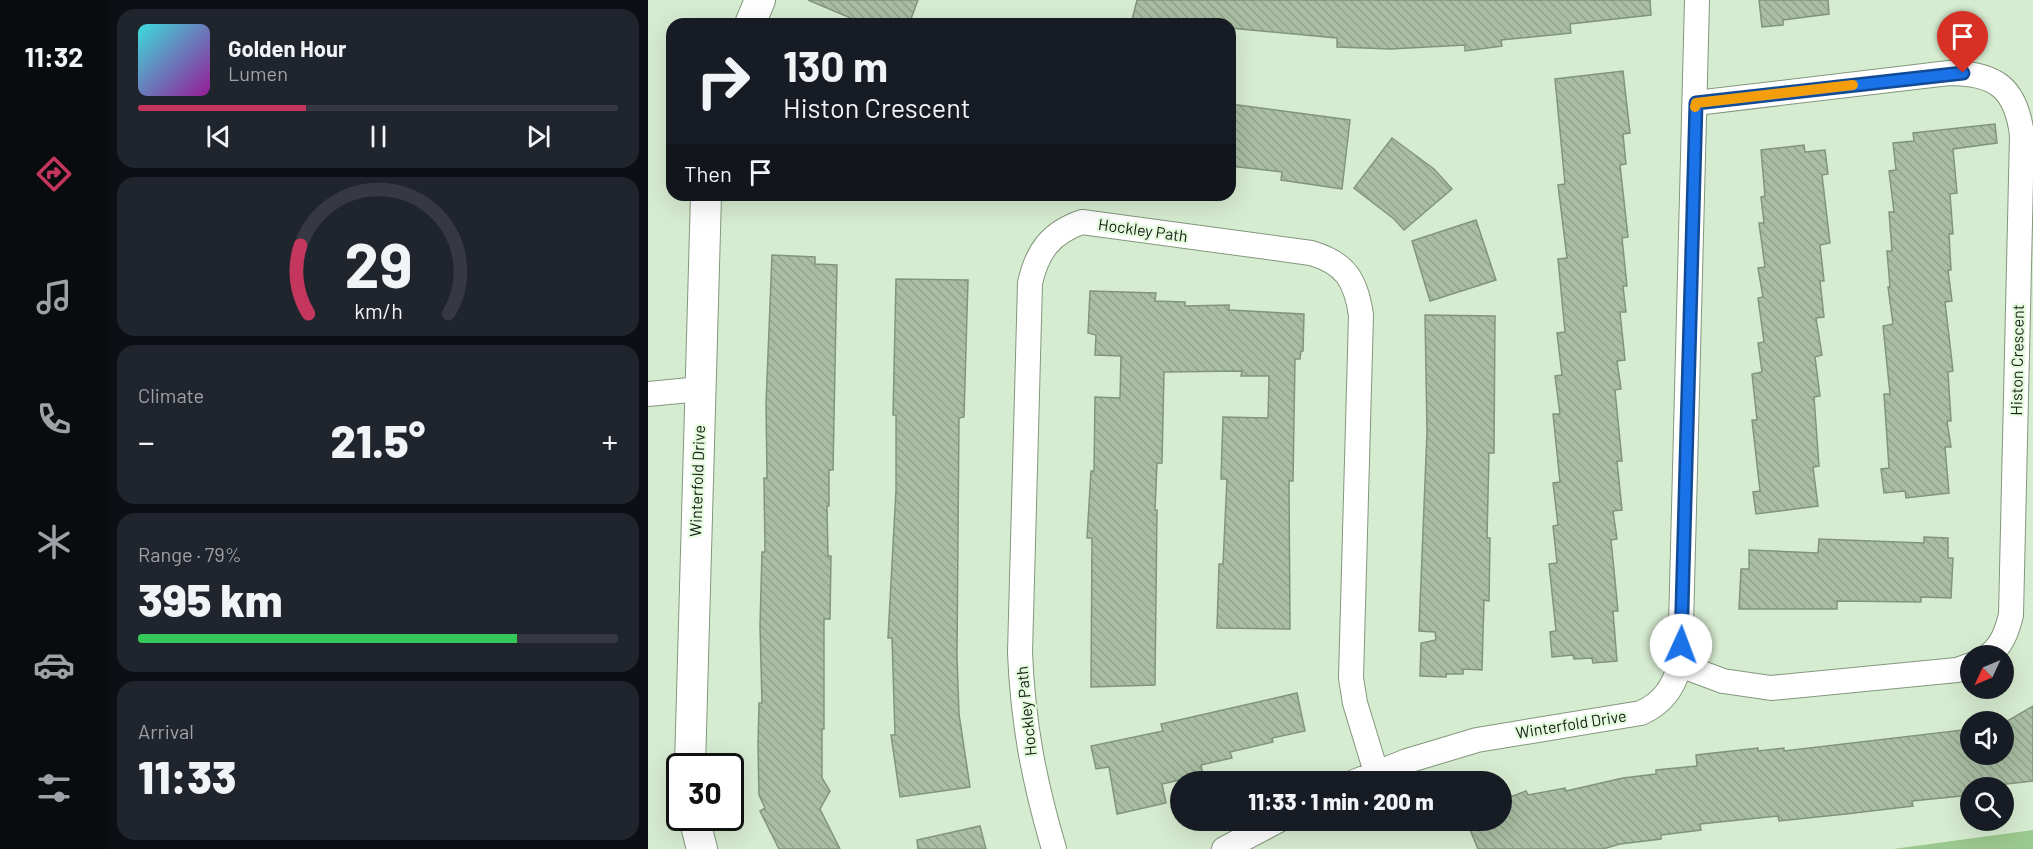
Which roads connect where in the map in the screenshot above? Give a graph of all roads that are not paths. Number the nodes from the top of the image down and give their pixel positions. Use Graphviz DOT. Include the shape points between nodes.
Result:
graph roads {
  1 [pos="760,0"];
  2 [pos="1697,0"];
  3 [pos="752,18"];
  4 [pos="1696,103"];
  5 [pos="706,201"];
  6 [pos="700,389"];
  7 [pos="648,394"];
  8 [pos="1999,645"];
  9 [pos="1680,665"];
  10 [pos="1960,669"];
  11 [pos="690,753"];
  12 [pos="1376,771"];
  13 [pos="1379,771"];
  14 [pos="697,831"];
  15 [pos="1258,831"];
  16 [pos="702,849"];
  17 [pos="1054,849"];
  18 [pos="1224,849"];
  1 -- 3 [label="street"];
  2 -- 4 [label="street, Winterfold Drive"];
  4 -- 8 [label="street, Histon Crescent" via="1967,73 1996,81 2013,99 2022,135 2011,615"];
  4 -- 9 [label="street, Winterfold Drive"];
  5 -- 6 [label="street, Winterfold Drive"];
  6 -- 7 [label="street"];
  6 -- 11 [label="street, Winterfold Drive"];
  9 -- 10 [label="street" via="1723,681 1771,688"];
  9 -- 13 [label="street, Winterfold Drive" via="1665,696 1641,713 1477,740"];
  12 -- 17 [label="street, Hockley Path" via="1351,678 1361,315 1357,290 1345,270 1326,257 1311,253 1082,222 1068,226 1043,246 1030,283 1020,653 1027,741"];
  14 -- 16 [label="street"];
  15 -- 18 [label="street"];
}
